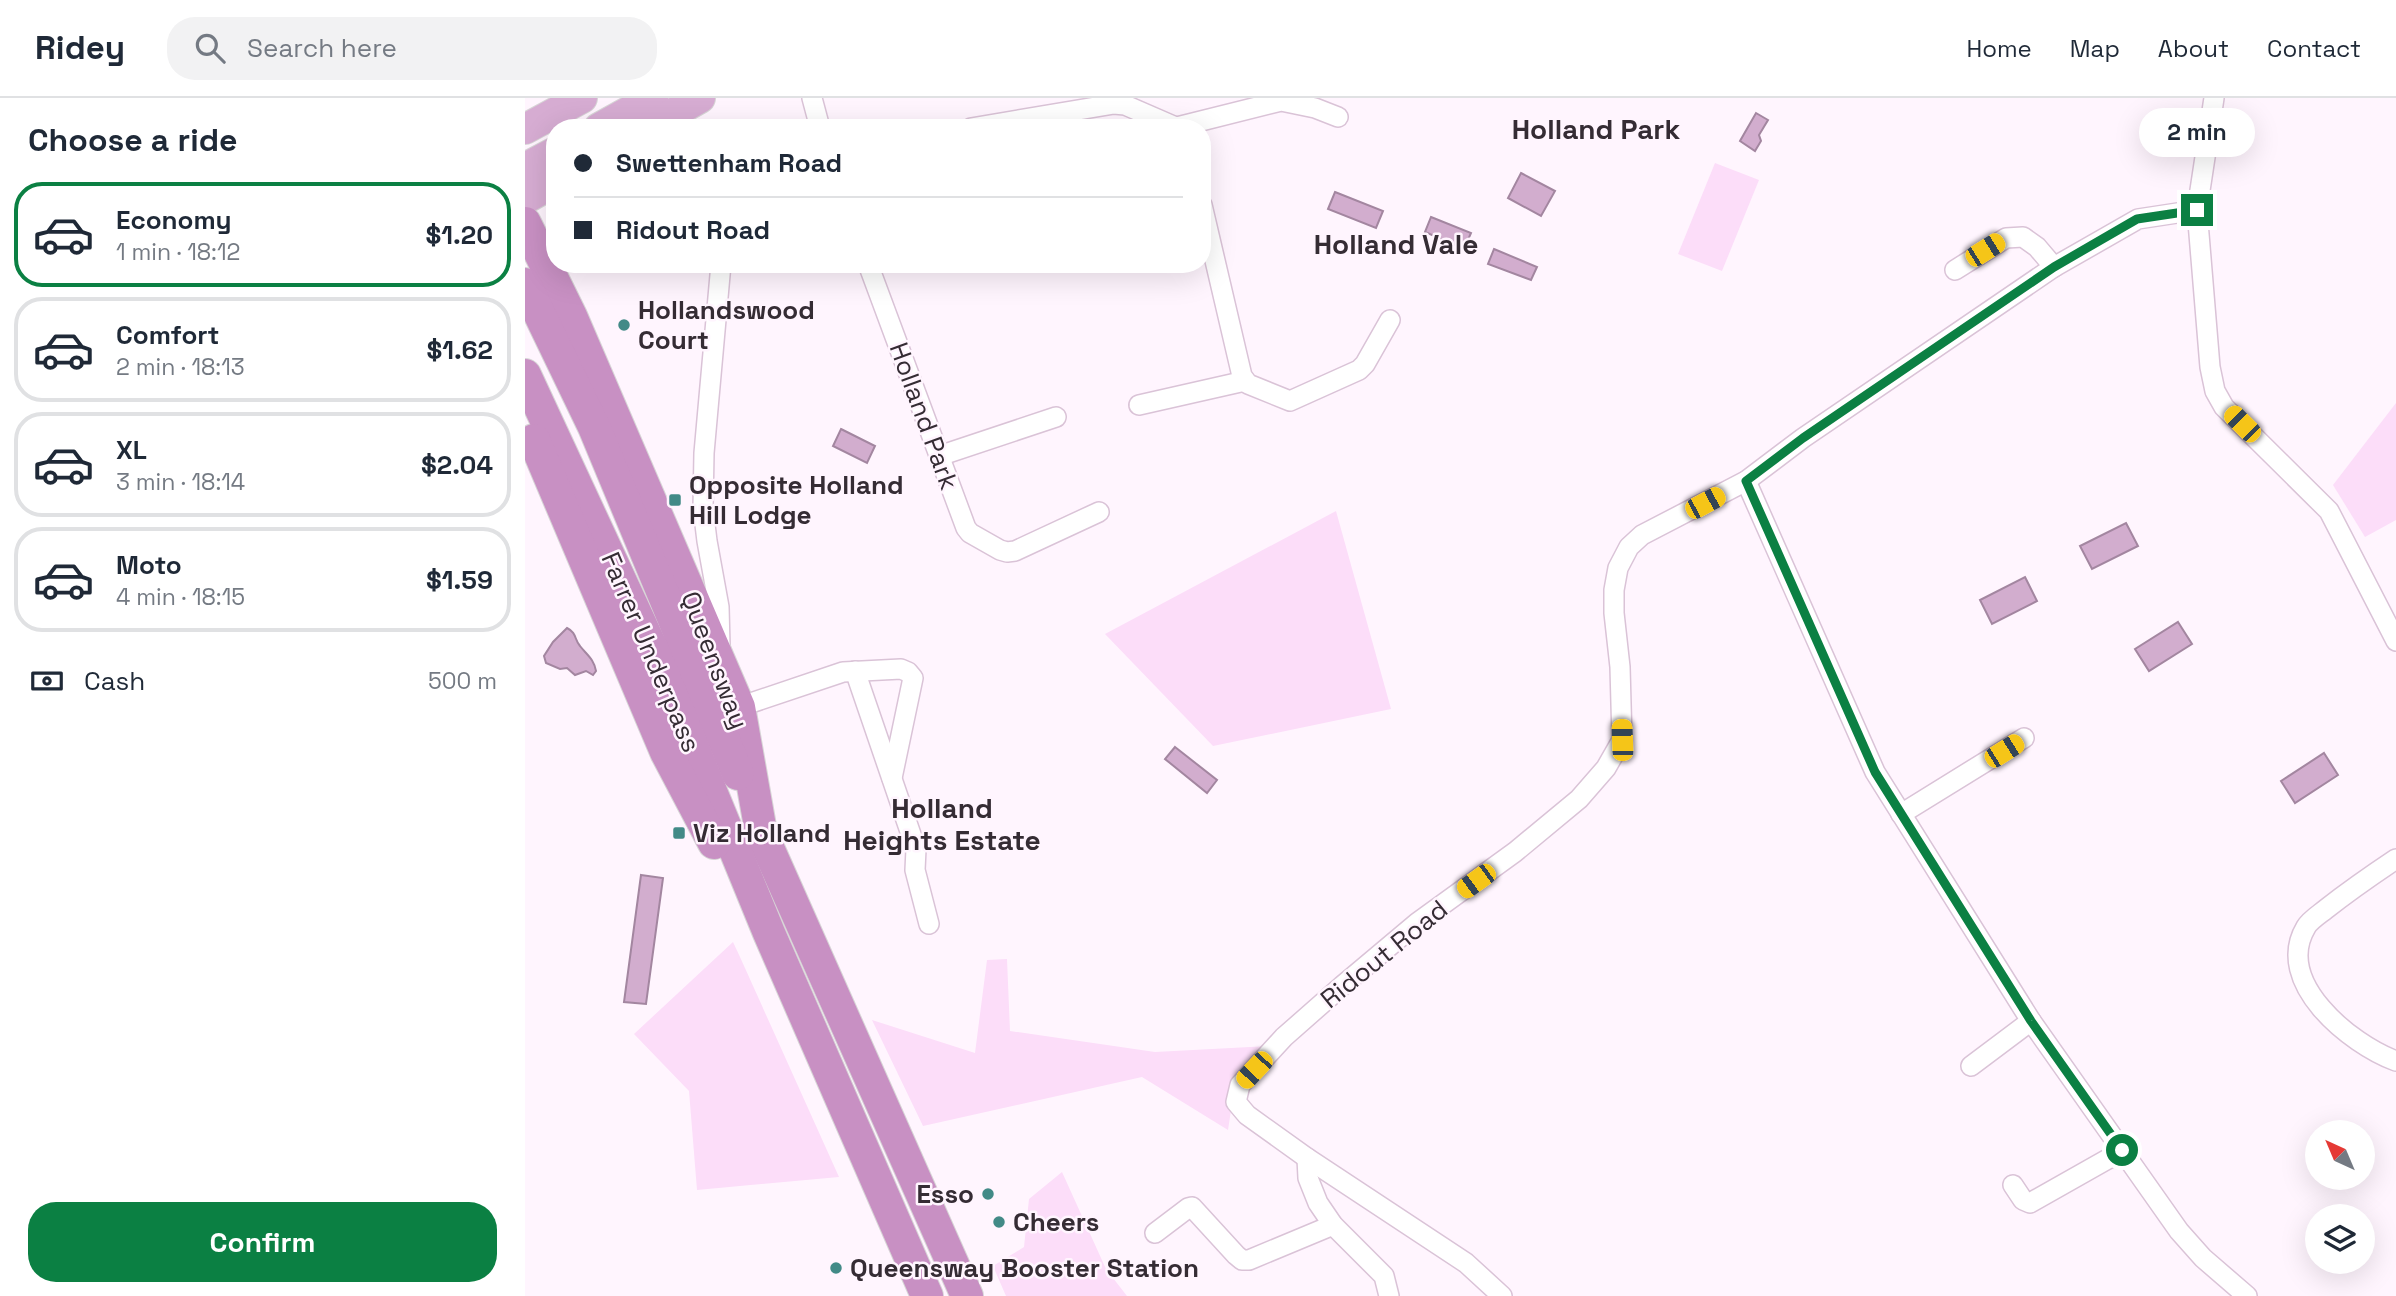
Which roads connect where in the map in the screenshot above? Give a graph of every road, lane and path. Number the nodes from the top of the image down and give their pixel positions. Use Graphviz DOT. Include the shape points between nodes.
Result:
graph roads {
  1 [pos="582,98"];
  2 [pos="653,98"];
  3 [pos="700,98"];
  4 [pos="812,98"];
  5 [pos="2214,98"];
  6 [pos="1338,117"];
  7 [pos="615,119"];
  8 [pos="663,119"];
  9 [pos="818,119"];
  10 [pos="1025,119"];
  11 [pos="1160,119"];
  12 [pos="1208,119"];
  13 [pos="525,129"];
  14 [pos="546,157"];
  15 [pos="525,168"];
  16 [pos="546,187"];
  17 [pos="525,199"];
  18 [pos="2197,210"];
  19 [pos="528,232"];
  20 [pos="1211,243"];
  21 [pos="546,267"];
  22 [pos="2054,267"];
  23 [pos="1955,270"];
  24 [pos="549,273"];
  25 [pos="560,273"];
  26 [pos="719,273"];
  27 [pos="871,273"];
  28 [pos="525,284"];
  29 [pos="571,316"];
  30 [pos="1390,320"];
  31 [pos="525,375"];
  32 [pos="1244,382"];
  33 [pos="1139,405"];
  34 [pos="1056,416"];
  35 [pos="525,419"];
  36 [pos="939,456"];
  37 [pos="1746,481"];
  38 [pos="1099,512"];
  39 [pos="2396,641"];
  40 [pos="720,665"];
  41 [pos="855,671"];
  42 [pos="739,707"];
  43 [pos="2024,738"];
  44 [pos="892,778"];
  45 [pos="1901,814"];
  46 [pos="761,832"];
  47 [pos="2396,859"];
  48 [pos="929,924"];
  49 [pos="769,933"];
  50 [pos="2031,1021"];
  51 [pos="2396,1061"];
  52 [pos="1971,1066"];
  53 [pos="2122,1150"];
  54 [pos="1307,1158"];
  55 [pos="2013,1185"];
  56 [pos="1333,1225"];
  57 [pos="1154,1233"];
  58 [pos="927,1296"];
  59 [pos="967,1296"];
  60 [pos="1389,1296"];
  61 [pos="1502,1296"];
  62 [pos="2248,1296"];
  1 -- 13 [label="main road"];
  2 -- 7 [label="main road"];
  3 -- 8 [label="main road"];
  4 -- 9 [label="street"];
  5 -- 18 [label="street"];
  6 -- 12 [label="street" via="1289,101"];
  10 -- 11 [label="street" via="1125,104"];
  14 -- 15 [label="main road"];
  16 -- 17 [label="main road"];
  18 -- 22 [label="street, Ridout Road" via="2137,219"];
  18 -- 39 [label="street" via="2215,391 2224,407 2329,510"];
  19 -- 21 [label="highway, Queensway"];
  20 -- 32 [label="street"];
  22 -- 23 [label="street" via="2024,237 2005,238"];
  22 -- 37 [label="street, Ridout Road"];
  24 -- 29 [label="highway, Queensway"];
  25 -- 29 [label="highway"];
  26 -- 40 [label="street" via="703,508 716,589"];
  27 -- 36 [label="street, Holland Park"];
  28 -- 46 [label="highway, Farrer Underpass" via="594,427"];
  29 -- 40 [label="highway, Queensway"];
  30 -- 32 [label="street" via="1363,368 1295,399 1285,400"];
  31 -- 49 [label="highway, Farrer Underpass" via="656,657"];
  32 -- 33 [label="street"];
  34 -- 36 [label="street"];
  35 -- 49 [label="highway" via="666,752 759,925"];
  36 -- 38 [label="street, Holland Park" via="966,528 1000,550 1015,551"];
  37 -- 45 [label="street" via="1875,772"];
  37 -- 54 [label="street, Ridout Road" via="1642,535 1629,547 1618,569 1614,612 1622,740 1606,768 1579,799 1515,852 1417,923 1342,986 1284,1037 1240,1085 1236,1102 1247,1115"];
  40 -- 42 [label="highway, Queensway"];
  41 -- 42 [label="street"];
  41 -- 44 [label="street"];
  41 -- 44 [label="street" via="901,669 913,678"];
  42 -- 46 [label="highway, Queensway"];
  43 -- 45 [label="street"];
  44 -- 48 [label="street" via="916,849 915,870"];
  45 -- 50 [label="street"];
  46 -- 59 [label="highway, Queensway"];
  47 -- 51 [label="street" via="2307,925 2299,944 2298,967 2312,996 2338,1027"];
  49 -- 58 [label="highway"];
  50 -- 52 [label="street"];
  50 -- 53 [label="street"];
  53 -- 55 [label="street" via="2030,1203"];
  53 -- 62 [label="street" via="2179,1231"];
  54 -- 56 [label="street" via="1308,1178"];
  54 -- 61 [label="street, Ridout Road" via="1466,1263"];
  56 -- 57 [label="street" via="1249,1260 1236,1255 1192,1207"];
  56 -- 60 [label="street" via="1384,1276"];
}
